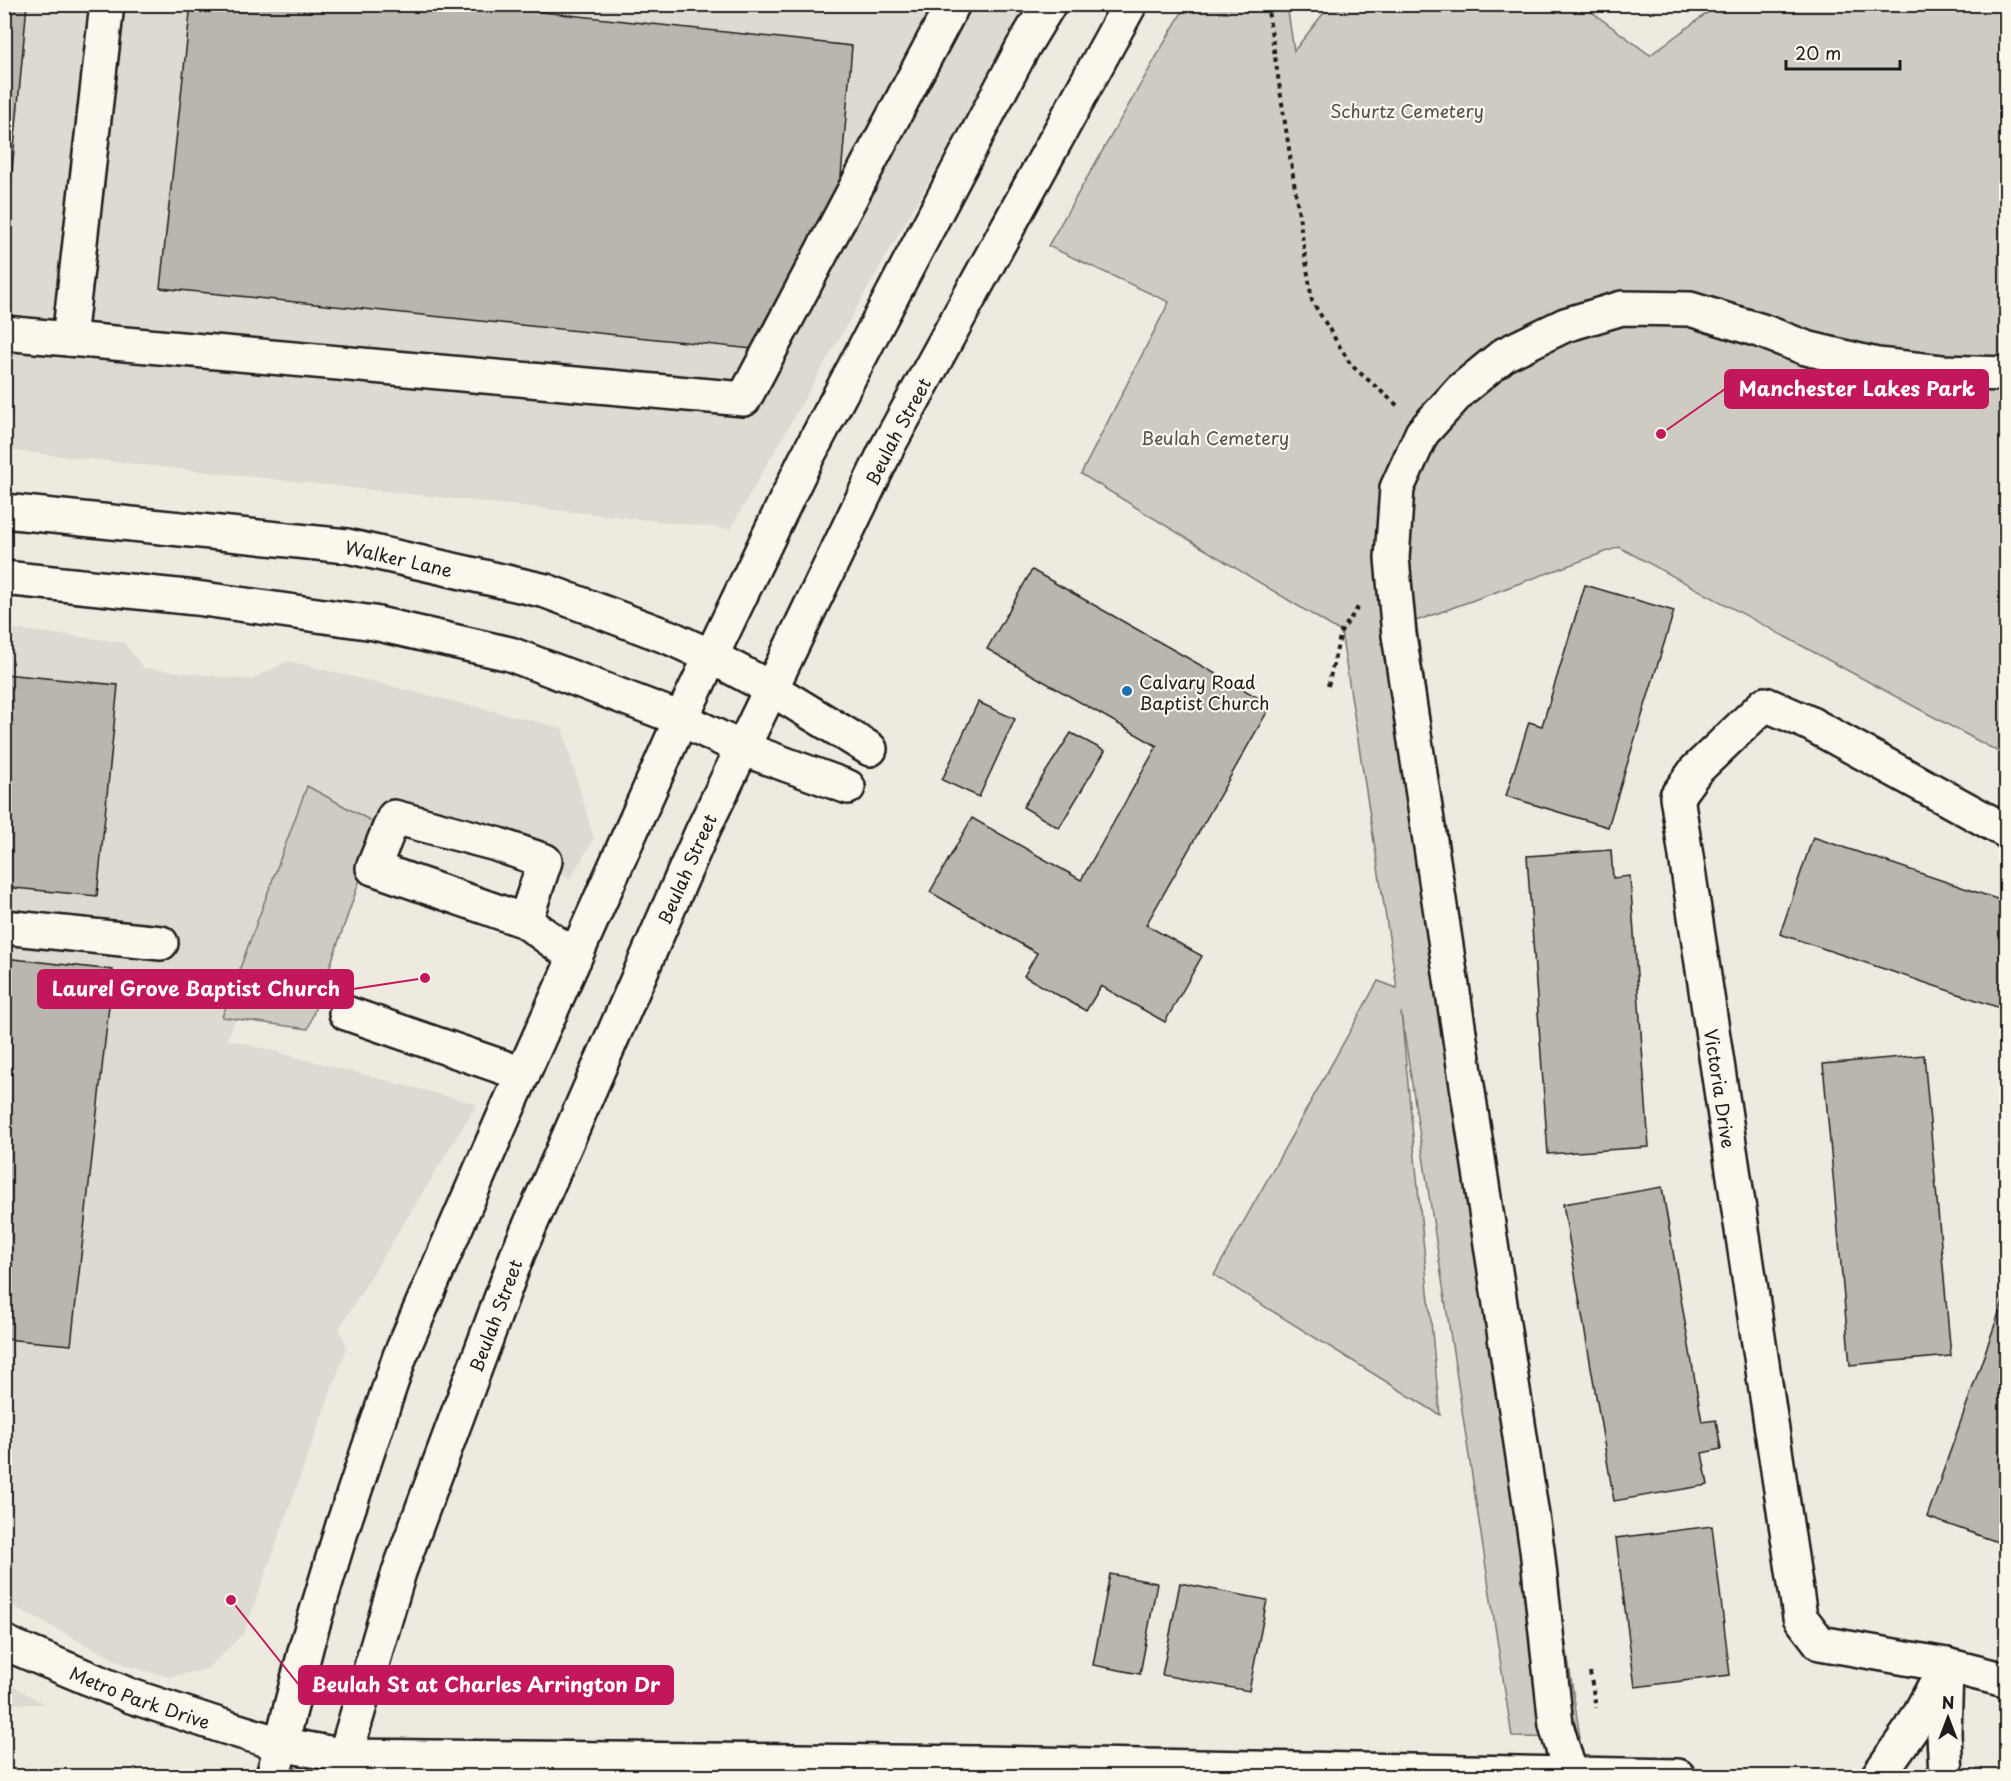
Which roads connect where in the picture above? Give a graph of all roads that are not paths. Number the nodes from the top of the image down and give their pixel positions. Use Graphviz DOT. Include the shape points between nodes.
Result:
graph roads {
  1 [pos="107,4"];
  2 [pos="953,4"];
  3 [pos="1049,4"];
  4 [pos="1130,4"];
  5 [pos="4,333"];
  6 [pos="69,339"];
  7 [pos="2007,374"];
  8 [pos="4,511"];
  9 [pos="4,578"];
  10 [pos="710,656"];
  11 [pos="770,688"];
  12 [pos="681,719"];
  13 [pos="741,748"];
  14 [pos="870,749"];
  15 [pos="848,787"];
  16 [pos="2007,831"];
  17 [pos="525,921"];
  18 [pos="4,927"];
  19 [pos="161,943"];
  20 [pos="575,957"];
  21 [pos="346,1013"];
  22 [pos="523,1074"];
  23 [pos="4,1642"];
  24 [pos="1946,1665"];
  25 [pos="2007,1677"];
  26 [pos="280,1744"];
  27 [pos="343,1766"];
  28 [pos="980,1770"];
  29 [pos="1570,1773"];
  30 [pos="273,1776"];
  31 [pos="1678,1776"];
  32 [pos="1878,1776"];
  33 [pos="1946,1776"];
  1 -- 6 [label="street"];
  2 -- 6 [label="street" via="744,399"];
  3 -- 10 [label="street" via="804,463"];
  4 -- 11 [label="street, Beulah Street" via="888,446"];
  5 -- 6 [label="street"];
  7 -- 29 [label="street" via="1877,365 1806,348 1762,330 1690,309 1622,308 1565,326 1505,354 1461,390 1422,433 1398,488 1392,558 1399,635 1537,1549 1556,1725"];
  8 -- 10 [label="street, Walker Lane" via="347,546 546,591"];
  9 -- 12 [label="street" via="196,598 374,623 510,654"];
  10 -- 11 [label="street, Walker Lane"];
  10 -- 12 [label="street"];
  11 -- 13 [label="street, Beulah Street"];
  11 -- 14 [label="street, Walker Lane"];
  12 -- 13 [label="street"];
  12 -- 20 [label="street"];
  13 -- 15 [label="street"];
  13 -- 27 [label="street, Beulah Street" via="518,1253 399,1572"];
  16 -- 24 [label="street, Victoria Drive" via="1809,723 1765,704 1696,770 1677,796 1800,1617 1820,1642"];
  17 -- 17 [label="street" via="545,861 393,817 373,868"];
  17 -- 20 [label="street"];
  18 -- 19 [label="street"];
  20 -- 22 [label="street"];
  21 -- 22 [label="street"];
  22 -- 26 [label="street" via="400,1356 343,1525"];
  23 -- 26 [label="street, Metro Park Drive" via="131,1696"];
  24 -- 25 [label="street, Victoria Drive" via="2001,1679"];
  24 -- 32 [label="street" via="1912,1728"];
  24 -- 33 [label="street"];
  26 -- 27 [label="street, Metro Park Drive"];
  26 -- 30 [label="street"];
  27 -- 28 [label="street, Metro Park Drive"];
  28 -- 29 [label="street, Metro Park Drive"];
  29 -- 31 [label="street, Metro Park Drive"];
}
